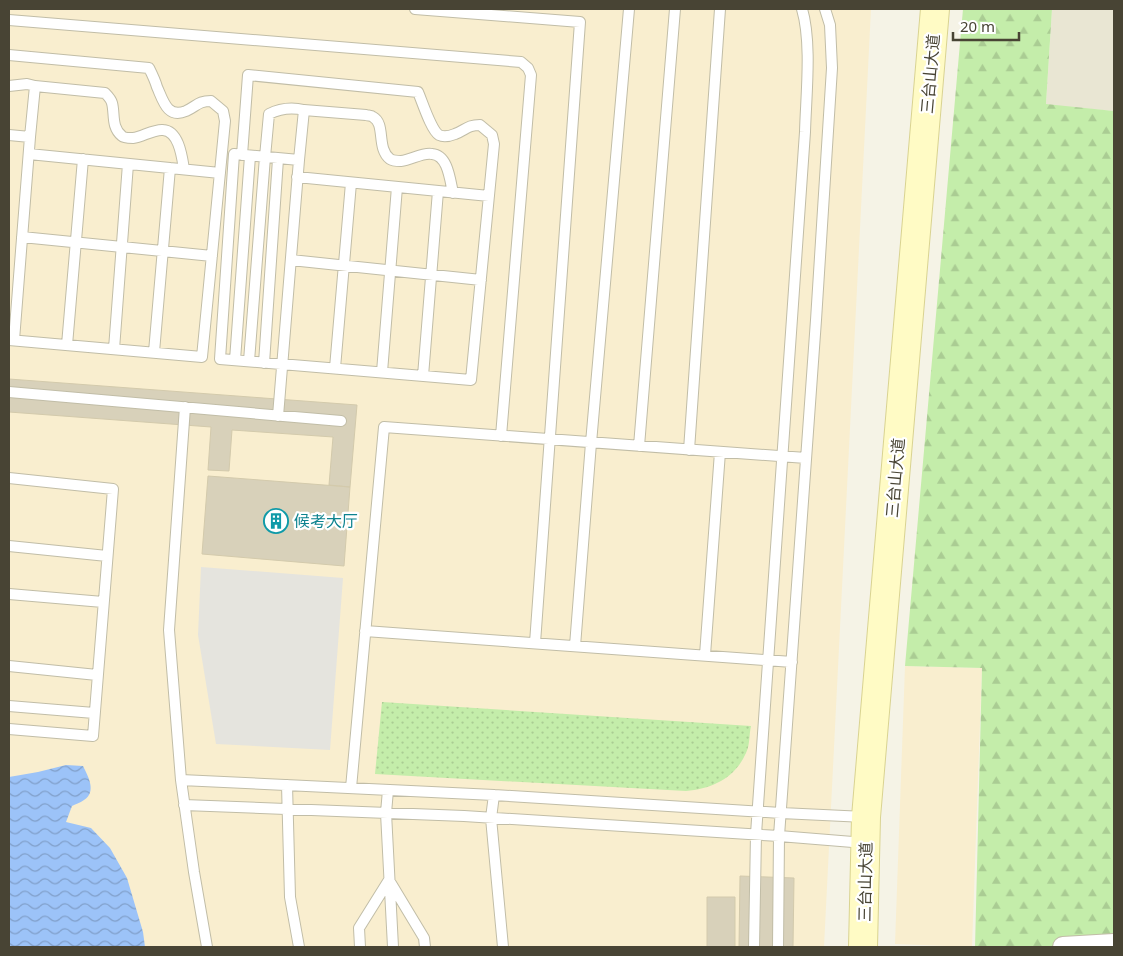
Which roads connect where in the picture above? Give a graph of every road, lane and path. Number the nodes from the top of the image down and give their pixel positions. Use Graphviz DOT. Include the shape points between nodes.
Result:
graph roads {
  1 [pos="416,9"];
  2 [pos="629,9"];
  3 [pos="674,9"];
  4 [pos="720,9"];
  5 [pos="802,9"];
  6 [pos="825,9"];
  7 [pos="935,9"];
  8 [pos="9,20"];
  9 [pos="9,54"];
  10 [pos="9,86"];
  11 [pos="35,86"];
  12 [pos="304,110"];
  13 [pos="9,135"];
  14 [pos="30,137"];
  15 [pos="9,140"];
  16 [pos="29,154"];
  17 [pos="246,155"];
  18 [pos="265,157"];
  19 [pos="83,159"];
  20 [pos="278,159"];
  21 [pos="299,160"];
  22 [pos="128,164"];
  23 [pos="170,168"];
  24 [pos="184,169"];
  25 [pos="220,173"];
  26 [pos="297,177"];
  27 [pos="351,183"];
  28 [pos="397,187"];
  29 [pos="438,191"];
  30 [pos="453,193"];
  31 [pos="489,196"];
  32 [pos="22,237"];
  33 [pos="76,242"];
  34 [pos="122,247"];
  35 [pos="163,251"];
  36 [pos="212,256"];
  37 [pos="291,260"];
  38 [pos="344,266"];
  39 [pos="390,271"];
  40 [pos="431,275"];
  41 [pos="481,280"];
  42 [pos="11,340"];
  43 [pos="67,345"];
  44 [pos="114,349"];
  45 [pos="154,352"];
  46 [pos="235,360"];
  47 [pos="249,361"];
  48 [pos="264,362"];
  49 [pos="283,364"];
  50 [pos="335,368"];
  51 [pos="382,372"];
  52 [pos="423,376"];
  53 [pos="9,392"];
  54 [pos="185,408"];
  55 [pos="278,416"];
  56 [pos="341,421"];
  57 [pos="501,436"];
  58 [pos="550,440"];
  59 [pos="591,443"];
  60 [pos="639,446"];
  61 [pos="689,450"];
  62 [pos="720,452"];
  63 [pos="782,457"];
  64 [pos="806,458"];
  65 [pos="9,478"];
  66 [pos="9,546"];
  67 [pos="107,556"];
  68 [pos="9,594"];
  69 [pos="103,602"];
  70 [pos="365,631"];
  71 [pos="535,643"];
  72 [pos="575,646"];
  73 [pos="705,655"];
  74 [pos="768,660"];
  75 [pos="792,662"];
  76 [pos="9,666"];
  77 [pos="97,675"];
  78 [pos="9,706"];
  79 [pos="94,713"];
  80 [pos="9,729"];
  81 [pos="180,780"];
  82 [pos="287,785"];
  83 [pos="351,788"];
  84 [pos="388,790"];
  85 [pos="494,794"];
  86 [pos="184,805"];
  87 [pos="287,809"];
  88 [pos="758,811"];
  89 [pos="781,813"];
  90 [pos="386,814"];
  91 [pos="491,818"];
  92 [pos="866,830"];
  93 [pos="756,834"];
  94 [pos="779,836"];
  95 [pos="390,880"];
  96 [pos="1114,944"];
  97 [pos="207,947"];
  98 [pos="299,947"];
  99 [pos="360,947"];
  100 [pos="393,947"];
  101 [pos="425,947"];
  102 [pos="503,947"];
  103 [pos="754,947"];
  104 [pos="778,947"];
  105 [pos="863,947"];
  106 [pos="1063,947"];
  1 -- 58 [label="lane" via="580,22"];
  2 -- 59 [label="lane"];
  3 -- 60 [label="lane"];
  4 -- 61 [label="lane"];
  5 -- 63 [label="lane" via="807,53 805,132"];
  6 -- 64 [label="lane" via="830,25 832,68"];
  7 -- 92 [label="main road, 三台山大道"];
  8 -- 57 [label="lane" via="521,62 531,75"];
  9 -- 25 [label="lane" via="149,68 170,111 184,111 202,101 212,101 223,111 226,121"];
  10 -- 11 [label="lane"];
  11 -- 14 [label="lane"];
  11 -- 24 [label="lane" via="105,93 111,100 115,127 122,136 135,138 163,130 172,134"];
  12 -- 18 [label="lane" via="279,109 270,114"];
  12 -- 21 [label="lane"];
  12 -- 30 [label="lane" via="374,117 379,123 384,151 390,160 403,161 432,153 440,157 447,168"];
  13 -- 14 [label="lane"];
  13 -- 15 [label="lane"];
  14 -- 16 [label="lane"];
  16 -- 19 [label="lane"];
  16 -- 32 [label="lane"];
  17 -- 18 [label="lane"];
  17 -- 31 [label="lane" via="248,75 418,92 432,128 439,134 453,135 471,125 480,125 492,135"];
  17 -- 46 [label="lane"];
  17 -- 46 [label="lane" via="234,154 220,359"];
  18 -- 20 [label="lane"];
  18 -- 47 [label="lane"];
  19 -- 22 [label="lane"];
  19 -- 33 [label="lane"];
  20 -- 21 [label="lane"];
  20 -- 48 [label="lane"];
  21 -- 26 [label="lane"];
  22 -- 23 [label="lane"];
  22 -- 34 [label="lane"];
  23 -- 24 [label="lane"];
  23 -- 35 [label="lane"];
  24 -- 25 [label="lane"];
  25 -- 36 [label="lane"];
  26 -- 27 [label="lane"];
  26 -- 37 [label="lane"];
  27 -- 28 [label="lane"];
  27 -- 38 [label="lane"];
  28 -- 29 [label="lane"];
  28 -- 39 [label="lane"];
  29 -- 30 [label="lane"];
  29 -- 40 [label="lane"];
  30 -- 31 [label="lane"];
  31 -- 41 [label="lane"];
  32 -- 33 [label="lane"];
  32 -- 42 [label="lane"];
  33 -- 34 [label="lane"];
  33 -- 43 [label="lane"];
  34 -- 35 [label="lane"];
  34 -- 44 [label="lane"];
  35 -- 36 [label="lane"];
  35 -- 45 [label="lane"];
  36 -- 45 [label="lane" via="202,356"];
  37 -- 38 [label="lane"];
  37 -- 49 [label="lane"];
  38 -- 39 [label="lane"];
  38 -- 50 [label="lane"];
  39 -- 40 [label="lane"];
  39 -- 51 [label="lane"];
  40 -- 41 [label="lane"];
  40 -- 52 [label="lane"];
  41 -- 52 [label="lane" via="471,380"];
  42 -- 43 [label="lane"];
  43 -- 44 [label="lane"];
  44 -- 45 [label="lane"];
  46 -- 47 [label="lane"];
  47 -- 48 [label="lane"];
  48 -- 49 [label="lane"];
  49 -- 50 [label="lane"];
  49 -- 55 [label="lane"];
  50 -- 51 [label="lane"];
  51 -- 52 [label="lane"];
  53 -- 54 [label="lane"];
  54 -- 55 [label="lane"];
  54 -- 81 [label="lane" via="169,630"];
  55 -- 56 [label="lane"];
  57 -- 58 [label="lane"];
  57 -- 70 [label="lane" via="384,428"];
  58 -- 59 [label="lane"];
  58 -- 71 [label="lane"];
  59 -- 60 [label="lane"];
  59 -- 72 [label="lane"];
  60 -- 61 [label="lane"];
  61 -- 62 [label="lane"];
  62 -- 63 [label="lane"];
  62 -- 73 [label="lane"];
  63 -- 64 [label="lane"];
  63 -- 74 [label="lane"];
  64 -- 75 [label="lane"];
  65 -- 67 [label="lane" via="112,489"];
  66 -- 67 [label="lane"];
  67 -- 69 [label="lane"];
  68 -- 69 [label="lane"];
  69 -- 77 [label="lane"];
  70 -- 71 [label="lane"];
  70 -- 83 [label="lane"];
  71 -- 72 [label="lane"];
  72 -- 73 [label="lane"];
  73 -- 74 [label="lane"];
  74 -- 75 [label="lane"];
  74 -- 88 [label="lane"];
  75 -- 89 [label="lane"];
  76 -- 77 [label="lane"];
  77 -- 79 [label="lane"];
  78 -- 79 [label="lane"];
  79 -- 80 [label="lane" via="93,736"];
  81 -- 82 [label="lane"];
  81 -- 86 [label="lane"];
  82 -- 83 [label="lane"];
  82 -- 87 [label="lane"];
  83 -- 84 [label="lane"];
  84 -- 85 [label="lane"];
  84 -- 90 [label="lane"];
  85 -- 88 [label="lane"];
  85 -- 91 [label="lane"];
  86 -- 87 [label="lane"];
  86 -- 97 [label="lane"];
  87 -- 90 [label="lane"];
  87 -- 98 [label="lane" via="290,897"];
  88 -- 89 [label="lane"];
  88 -- 93 [label="lane"];
  89 -- 92 [label="lane"];
  89 -- 94 [label="lane"];
  90 -- 91 [label="lane"];
  90 -- 95 [label="lane"];
  91 -- 93 [label="lane"];
  91 -- 102 [label="lane"];
  92 -- 94 [label="lane"];
  92 -- 105 [label="main road, 三台山大道"];
  93 -- 94 [label="lane"];
  93 -- 103 [label="lane"];
  94 -- 104 [label="lane"];
  95 -- 99 [label="lane" via="359,928"];
  95 -- 100 [label="lane"];
  95 -- 101 [label="lane" via="424,938"];
  96 -- 106 [label="street"];
}
